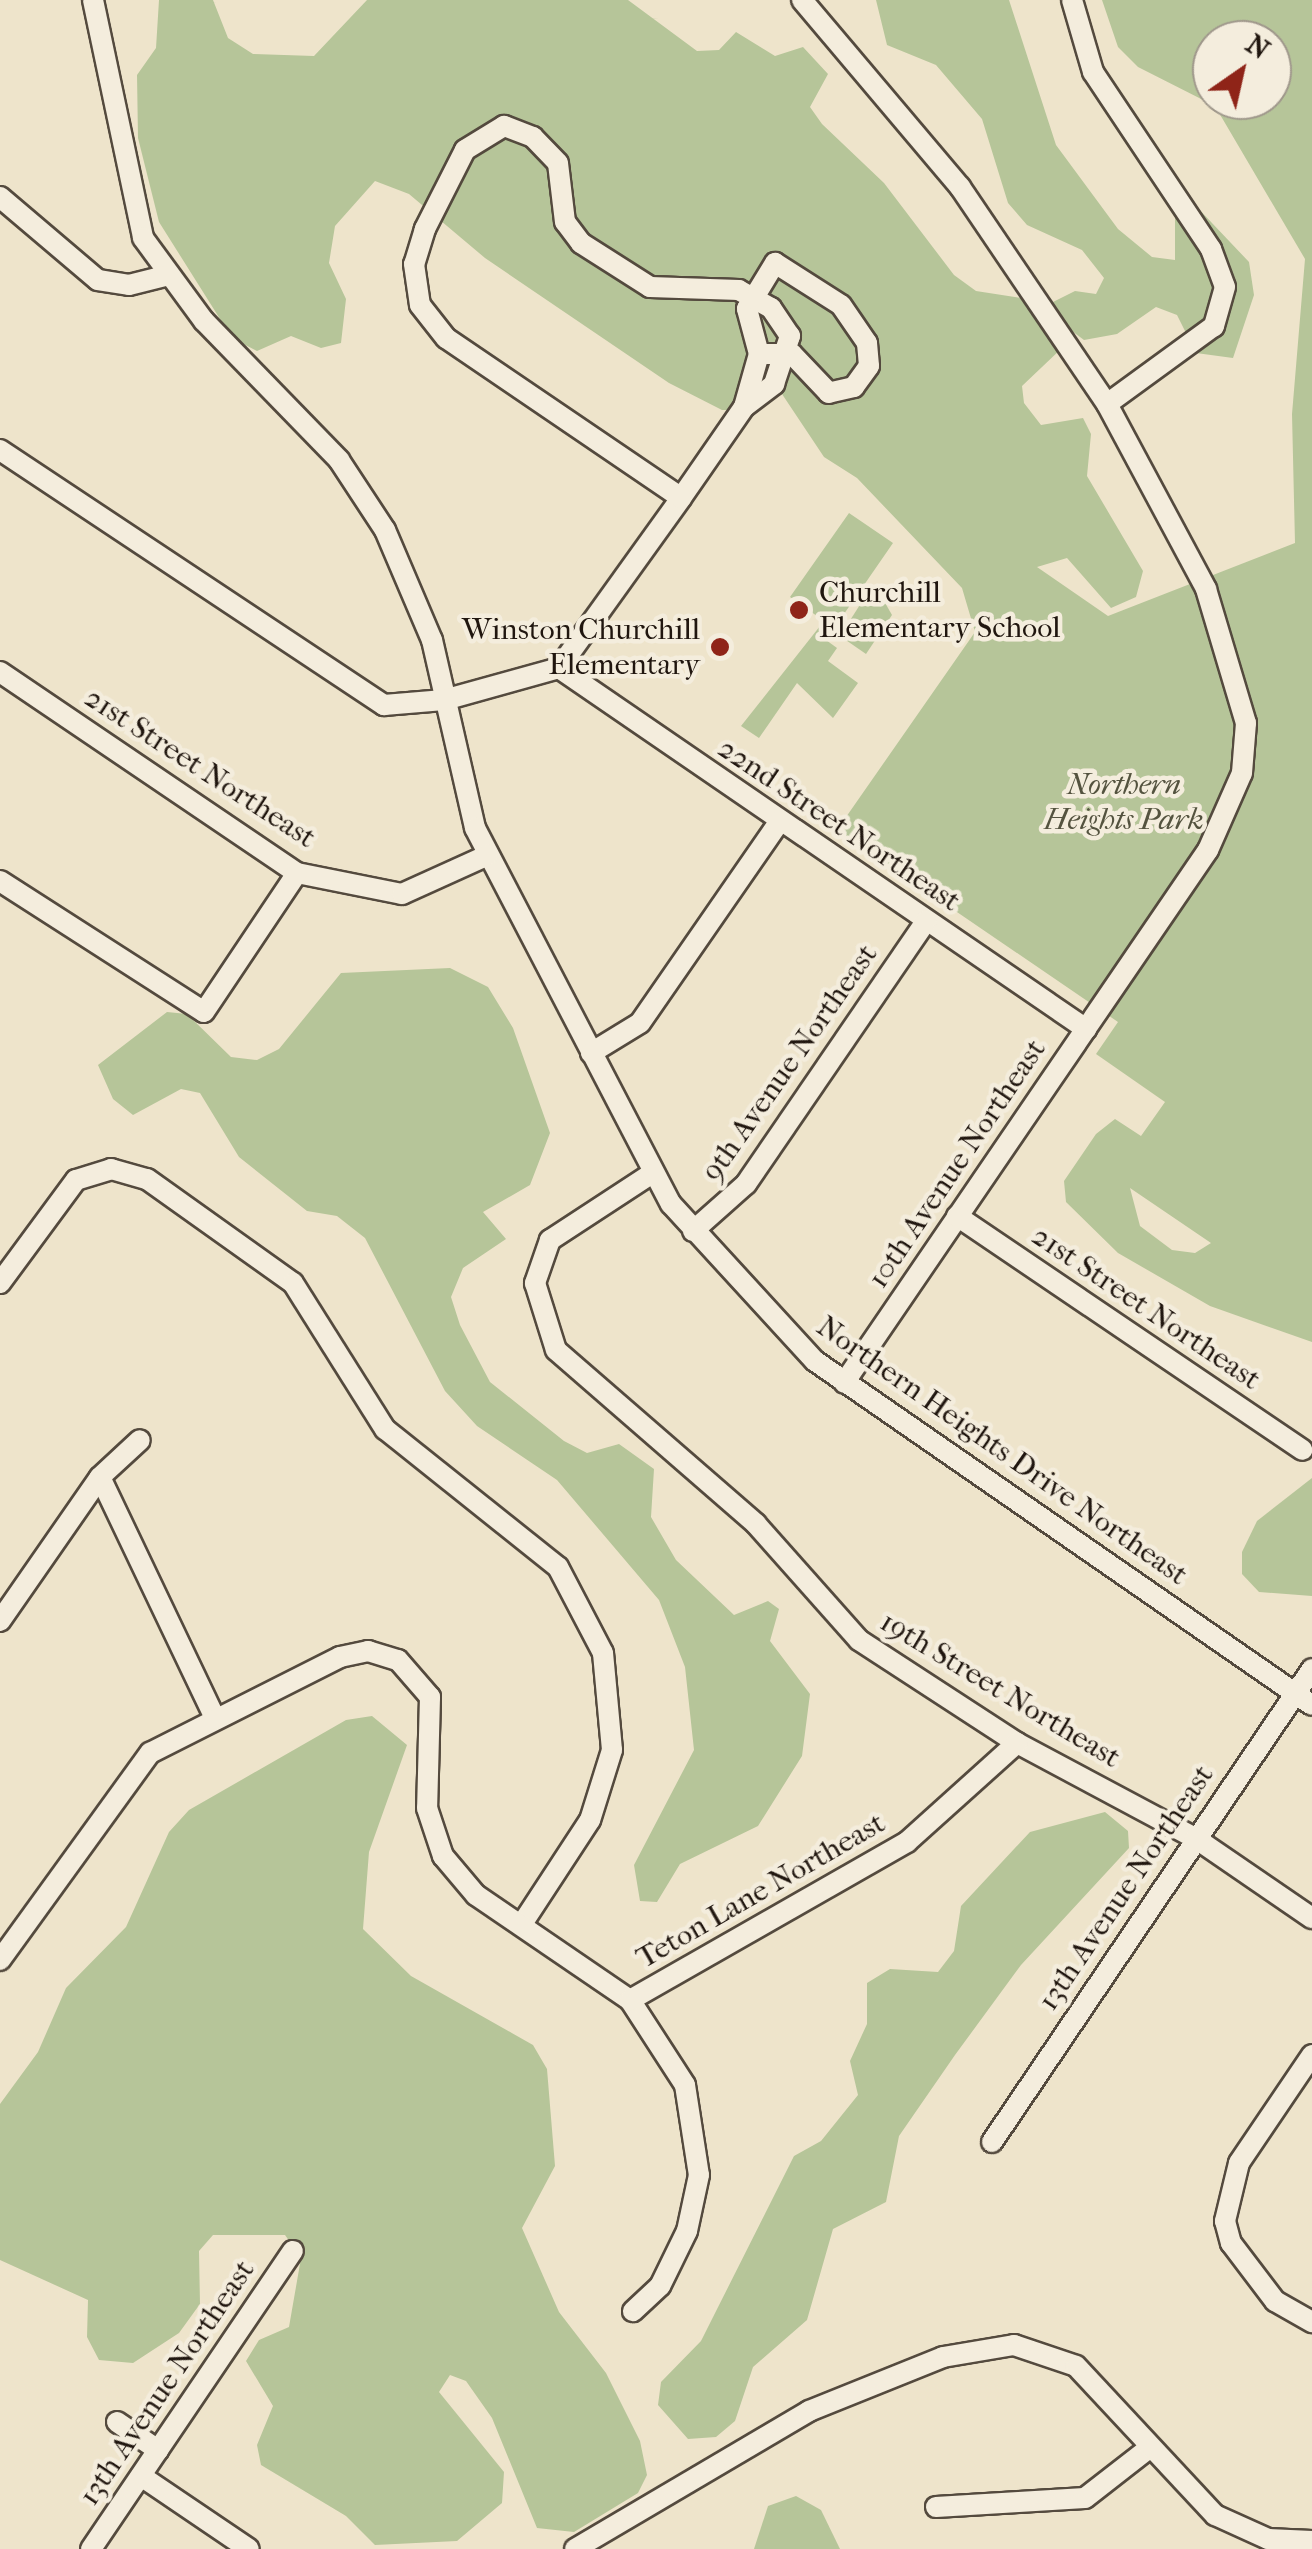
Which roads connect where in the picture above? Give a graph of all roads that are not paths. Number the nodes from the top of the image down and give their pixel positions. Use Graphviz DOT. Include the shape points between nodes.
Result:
graph roads {
  1 [pos="94,0"];
  2 [pos="802,0"];
  3 [pos="1072,0"];
  4 [pos="0,197"];
  5 [pos="165,276"];
  6 [pos="753,297"];
  7 [pos="759,354"];
  8 [pos="792,354"];
  9 [pos="1108,404"];
  10 [pos="744,407"];
  11 [pos="0,450"];
  12 [pos="681,498"];
  13 [pos="559,668"];
  14 [pos="0,672"];
  15 [pos="444,700"];
  16 [pos="780,821"];
  17 [pos="488,855"];
  18 [pos="297,872"];
  19 [pos="0,881"];
  20 [pos="926,921"];
  21 [pos="1086,1029"];
  22 [pos="591,1053"];
  23 [pos="651,1174"];
  24 [pos="957,1216"];
  25 [pos="694,1232"];
  26 [pos="0,1283"];
  27 [pos="844,1383"];
  28 [pos="140,1440"];
  29 [pos="1302,1450"];
  30 [pos="100,1477"];
  31 [pos="0,1621"];
  32 [pos="1312,1669"];
  33 [pos="1304,1699"];
  34 [pos="215,1718"];
  35 [pos="1017,1743"];
  36 [pos="1195,1838"];
  37 [pos="1312,1918"];
  38 [pos="522,1924"];
  39 [pos="0,1960"];
  40 [pos="630,2000"];
  41 [pos="1312,2055"];
  42 [pos="992,2142"];
  43 [pos="293,2251"];
  44 [pos="633,2311"];
  45 [pos="1312,2322"];
  46 [pos="117,2422"];
  47 [pos="1148,2449"];
  48 [pos="158,2450"];
  49 [pos="141,2476"];
  50 [pos="936,2506"];
  51 [pos="1312,2541"];
  52 [pos="91,2549"];
  53 [pos="250,2549"];
  54 [pos="575,2549"];
  1 -- 5 [label="street, Northern Heights Drive Northeast" via="129,198"];
  2 -- 9 [label="street, 10th Avenue Northeast" via="960,187"];
  3 -- 9 [label="street" via="1093,72 1211,250 1225,287 1206,333"];
  4 -- 5 [label="street" via="98,280"];
  5 -- 15 [label="street, Northern Heights Drive Northeast" via="360,492 420,602"];
  6 -- 7 [label="street" via="746,319"];
  6 -- 8 [label="street" via="782,320"];
  6 -- 8 [label="street" via="766,268 786,264 850,316 869,366 854,387 829,393"];
  6 -- 12 [label="street" via="650,287 581,244 565,222 558,163 516,127 475,139 414,264 430,323"];
  7 -- 8 [label="street"];
  7 -- 10 [label="street"];
  8 -- 10 [label="street" via="763,397"];
  9 -- 21 [label="street, 10th Avenue Northeast" via="1206,589 1236,672 1246,750 1208,850"];
  10 -- 12 [label="street"];
  11 -- 15 [label="street" via="347,687 384,705"];
  12 -- 13 [label="street"];
  13 -- 15 [label="street"];
  13 -- 16 [label="street, 22nd Street Northeast"];
  14 -- 18 [label="street, 21st Street Northeast"];
  15 -- 17 [label="street, Northern Heights Drive Northeast" via="463,796"];
  16 -- 20 [label="street, 22nd Street Northeast"];
  16 -- 22 [label="street" via="640,1023"];
  17 -- 18 [label="street, 21st Street Northeast" via="402,894"];
  17 -- 22 [label="street, Northern Heights Drive Northeast"];
  18 -- 19 [label="street" via="204,1012"];
  20 -- 21 [label="street, 22nd Street Northeast"];
  20 -- 25 [label="street, 9th Avenue Northeast" via="746,1184"];
  21 -- 24 [label="street, 10th Avenue Northeast"];
  22 -- 23 [label="street, Northern Heights Drive Northeast"];
  23 -- 25 [label="street, Northern Heights Drive Northeast"];
  23 -- 35 [label="street, 19th Street Northeast" via="550,1240 535,1282 543,1332 581,1377 756,1524 859,1640"];
  24 -- 27 [label="street, 10th Avenue Northeast"];
  24 -- 29 [label="street, 21st Street Northeast"];
  25 -- 27 [label="street, Northern Heights Drive Northeast" via="773,1323"];
  26 -- 38 [label="street" via="76,1180 111,1169 147,1178 294,1283 385,1430 558,1567 604,1653 612,1750 590,1820"];
  27 -- 33 [label="street, Northern Heights Drive Northeast"];
  28 -- 30 [label="street"];
  30 -- 31 [label="street"];
  30 -- 34 [label="street"];
  32 -- 33 [label="street, 13th Avenue Northeast"];
  33 -- 36 [label="street, 13th Avenue Northeast"];
  34 -- 38 [label="street, Teton Lane Northeast" via="354,1652 398,1660 430,1697 432,1836 457,1876"];
  34 -- 39 [label="street, Teton Lane Northeast" via="132,1769"];
  35 -- 36 [label="street, 19th Street Northeast"];
  35 -- 40 [label="street, Teton Lane Northeast" via="907,1842"];
  36 -- 37 [label="street, 19th Street Northeast"];
  36 -- 42 [label="street, 13th Avenue Northeast"];
  38 -- 40 [label="street, Teton Lane Northeast"];
  40 -- 44 [label="street" via="686,2085 699,2175 674,2266"];
  41 -- 45 [label="street" via="1239,2163 1225,2211 1231,2243 1275,2301"];
  43 -- 48 [label="street, 13th Avenue Northeast"];
  46 -- 48 [label="street"];
  47 -- 50 [label="street" via="1085,2498"];
  47 -- 51 [label="street" via="1241,2531"];
  47 -- 54 [label="street" via="1076,2366 1040,2349 991,2346 781,2424"];
  48 -- 49 [label="street, 13th Avenue Northeast"];
  49 -- 52 [label="street, 13th Avenue Northeast"];
  49 -- 53 [label="street"];
}
